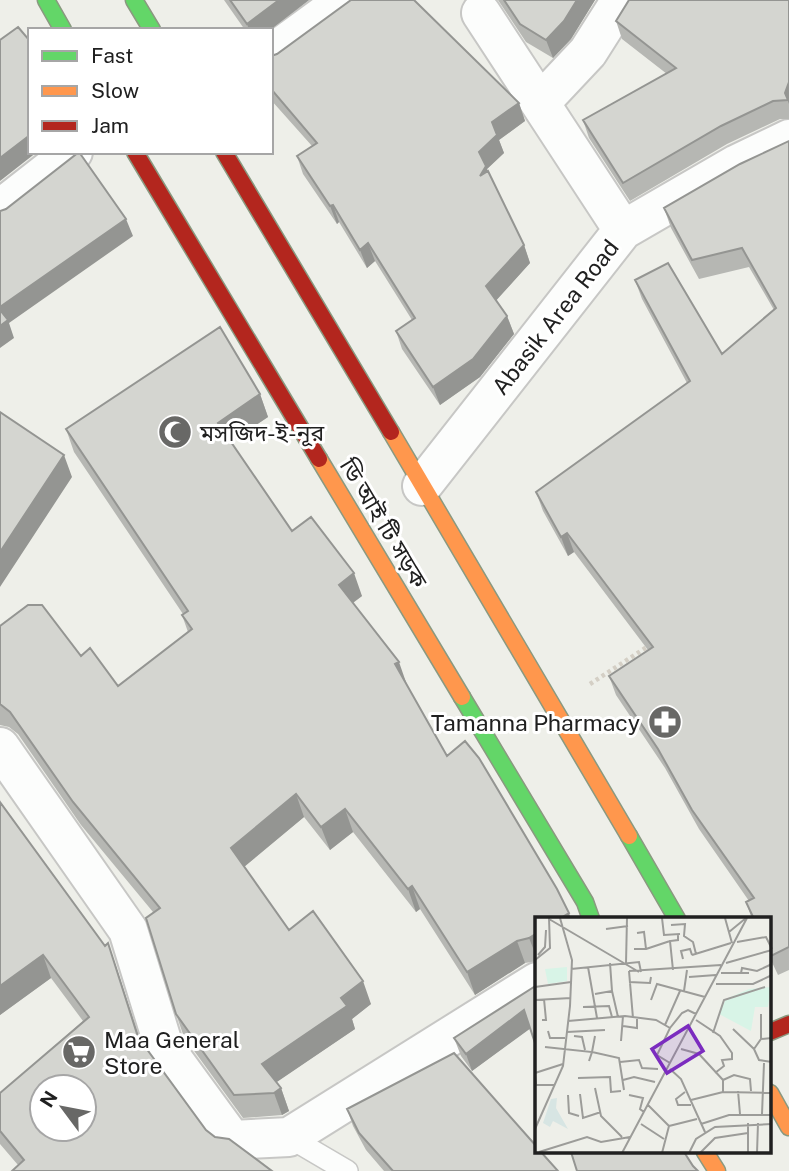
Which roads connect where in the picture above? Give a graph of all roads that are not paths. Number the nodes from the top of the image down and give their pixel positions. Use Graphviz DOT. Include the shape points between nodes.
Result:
graph roads {
  1 [pos="46,0"];
  2 [pos="134,0"];
  3 [pos="345,0"];
  4 [pos="621,0"];
  5 [pos="481,13"];
  6 [pos="62,28"];
  7 [pos="151,28"];
  8 [pos="273,53"];
  9 [pos="541,102"];
  10 [pos="789,139"];
  11 [pos="71,154"];
  12 [pos="136,154"];
  13 [pos="226,154"];
  14 [pos="0,209"];
  15 [pos="623,230"];
  16 [pos="422,486"];
  17 [pos="0,747"];
  18 [pos="590,917"];
  19 [pos="676,917"];
  20 [pos="535,983"];
  21 [pos="789,1024"];
  22 [pos="772,1031"];
  23 [pos="775,1094"];
  24 [pos="789,1127"];
  25 [pos="289,1137"];
  26 [pos="706,1154"];
  27 [pos="347,1171"];
  28 [pos="717,1171"];
  1 -- 6 [label="main road"];
  2 -- 7 [label="main road"];
  3 -- 8 [label="street"];
  4 -- 9 [label="street" via="588,52"];
  5 -- 9 [label="street"];
  9 -- 15 [label="street"];
  10 -- 15 [label="street, Abasik Area Road"];
  11 -- 14 [label="street"];
  12 -- 18 [label="main road, ডি আই টি সড়ক"];
  13 -- 16 [label="main road"];
  15 -- 16 [label="street, Abasik Area Road"];
  16 -- 19 [label="main road"];
  17 -- 25 [label="street" via="128,930 164,1047 232,1140"];
  20 -- 25 [label="street"];
  21 -- 22 [label="main road"];
  23 -- 24 [label="main road"];
  25 -- 27 [label="lane"];
  26 -- 28 [label="main road"];
}
